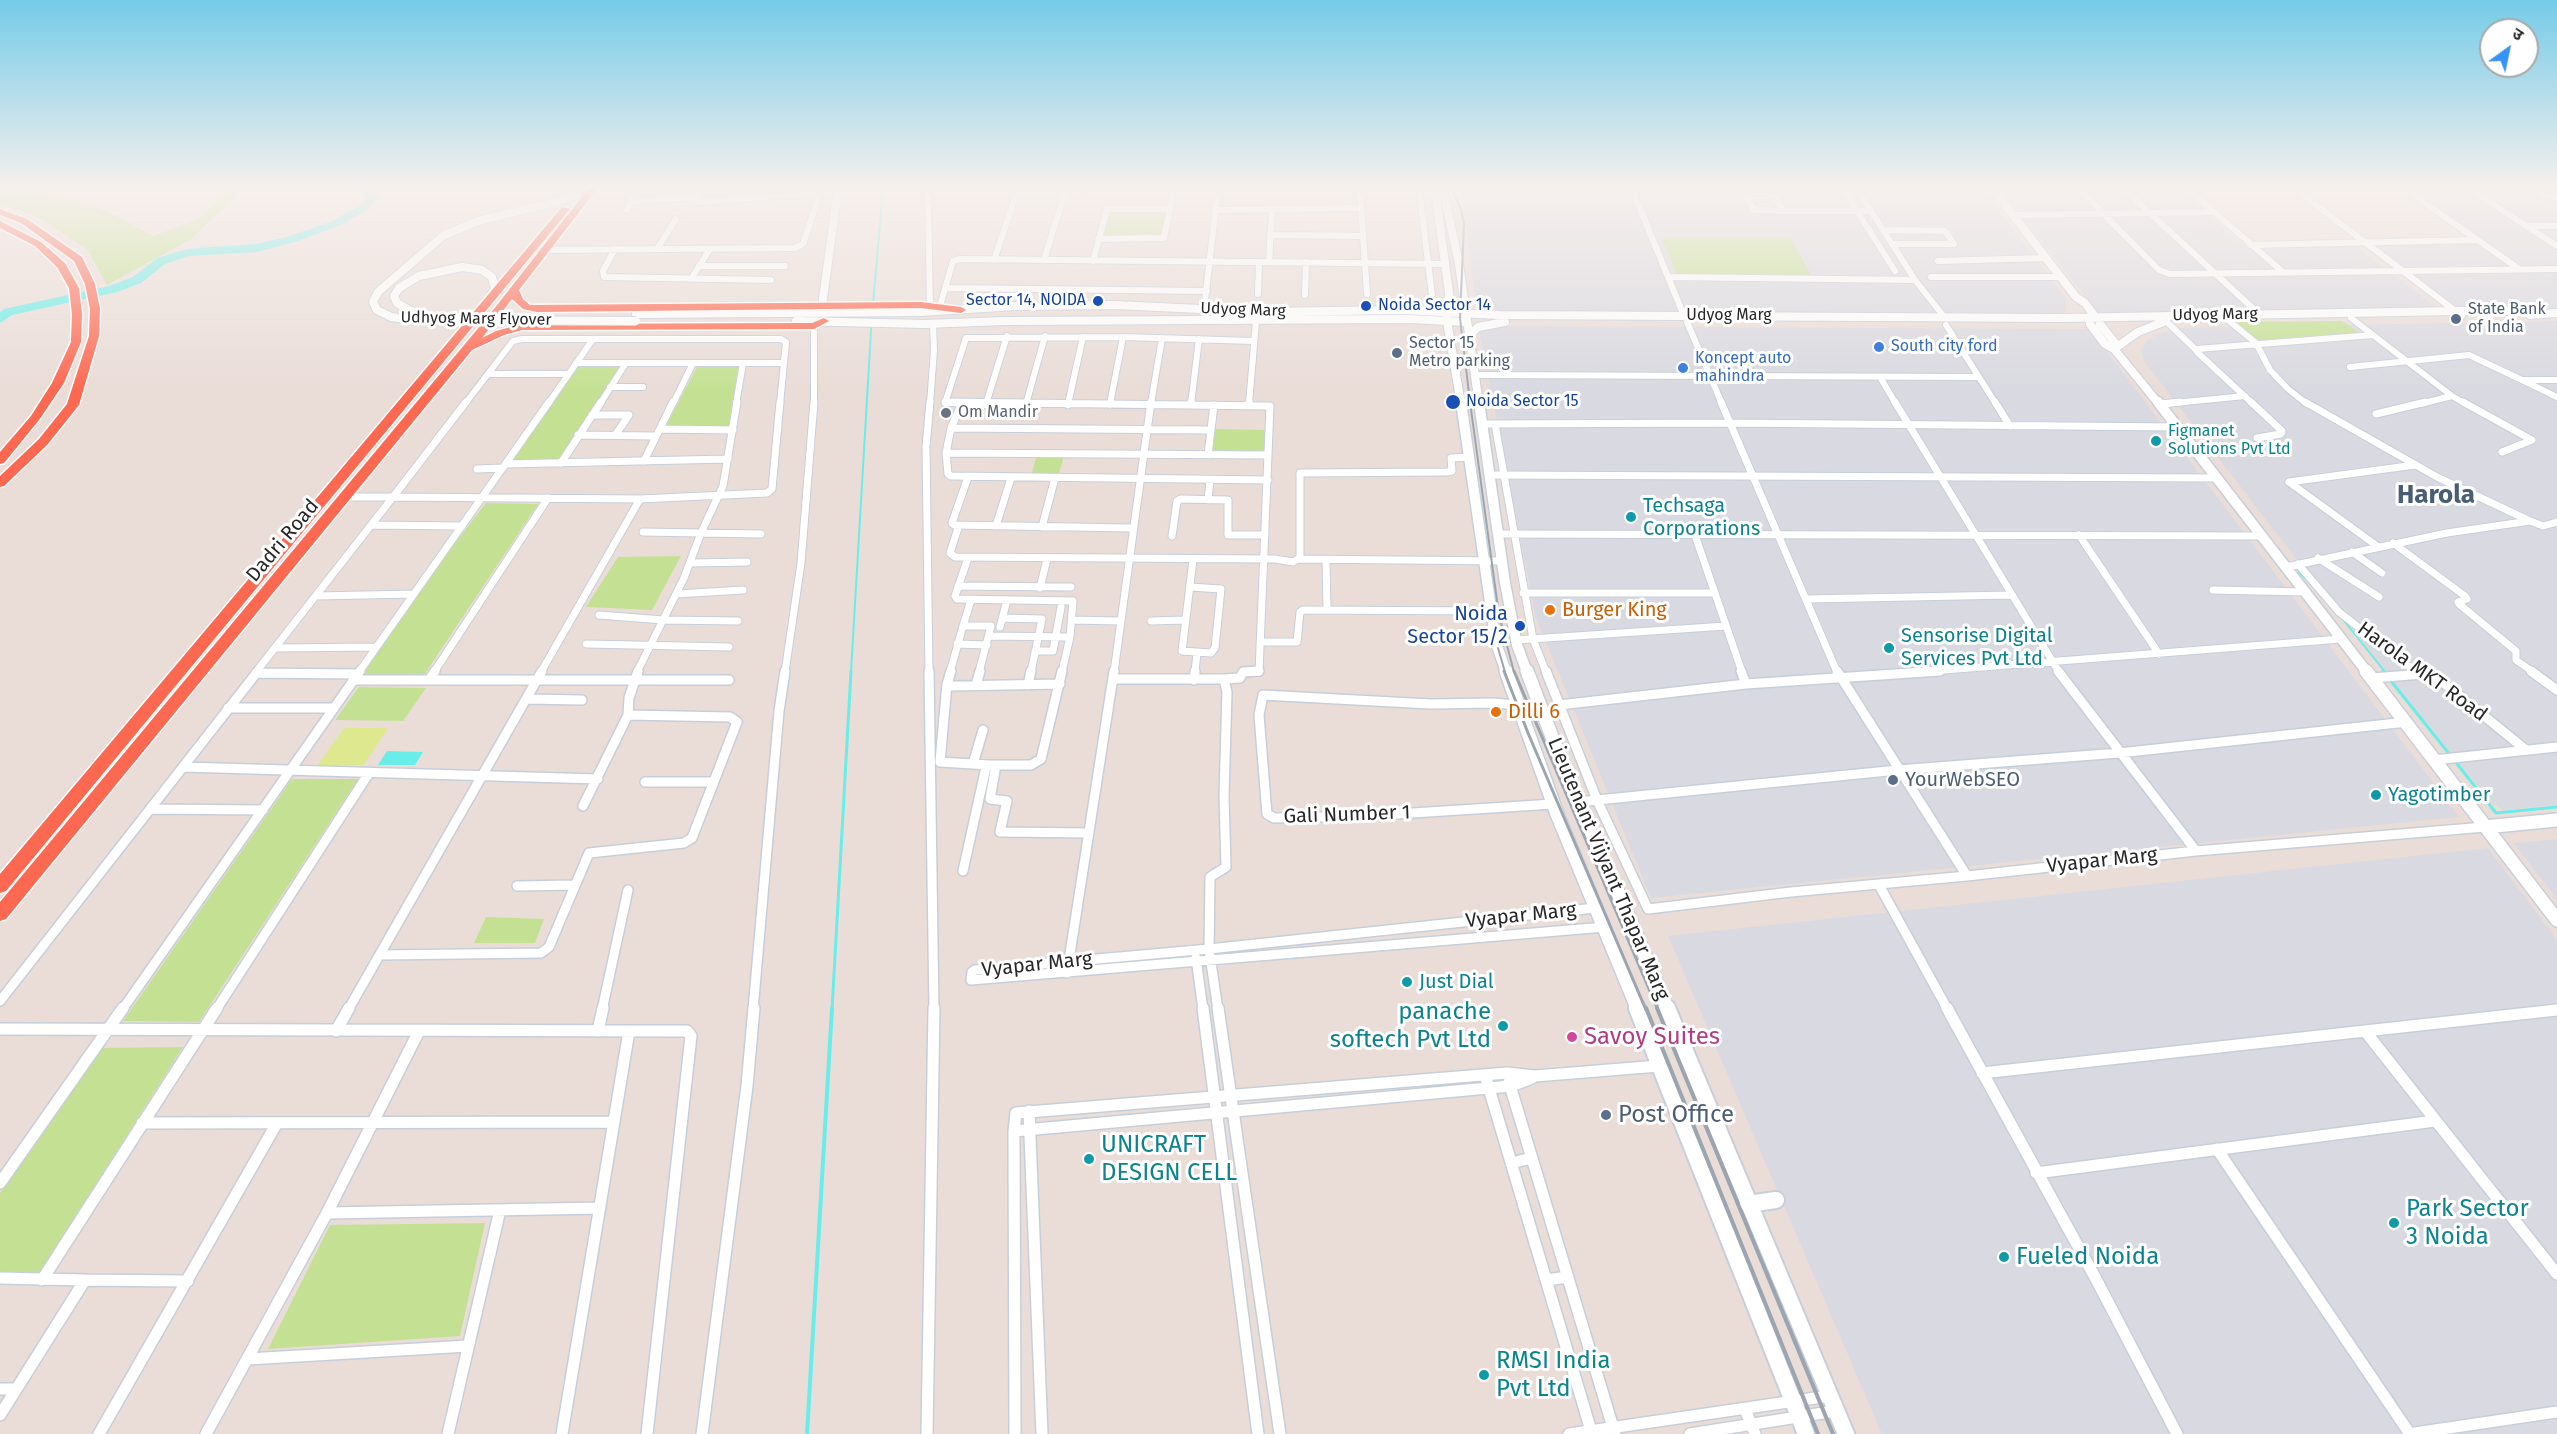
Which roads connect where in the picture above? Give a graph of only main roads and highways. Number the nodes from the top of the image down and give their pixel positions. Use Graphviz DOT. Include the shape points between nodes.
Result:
graph roads {
  1 [pos="51,256"];
  2 [pos="74,256"];
  3 [pos="420,256"];
  4 [pos="526,256"];
  5 [pos="541,256"];
  6 [pos="829,256"];
  7 [pos="1442,256"];
  8 [pos="1457,256"];
  9 [pos="2044,256"];
  10 [pos="1443,264"];
  11 [pos="1459,264"];
  12 [pos="514,290"];
  13 [pos="1449,293"];
  14 [pos="490,298"];
  15 [pos="1464,300"];
  16 [pos="2076,300"];
  17 [pos="1074,305"];
  18 [pos="1162,307"];
  19 [pos="537,309"];
  20 [pos="961,309"];
  21 [pos="1403,310"];
  22 [pos="2459,314"];
  23 [pos="2557,314"];
  24 [pos="821,317"];
  25 [pos="1448,317"];
  26 [pos="636,318"];
  27 [pos="1467,318"];
  28 [pos="2061,318"];
  29 [pos="1497,319"];
  30 [pos="1409,320"];
  31 [pos="1004,321"];
  32 [pos="1102,321"];
  33 [pos="1945,321"];
  34 [pos="2093,321"];
  35 [pos="2166,321"];
  36 [pos="837,322"];
  37 [pos="522,327"];
  38 [pos="464,330"];
  39 [pos="1469,336"];
  40 [pos="476,338"];
  41 [pos="1452,343"];
  42 [pos="2114,349"];
  43 [pos="466,350"];
  44 [pos="0,460"];
  45 [pos="0,483"];
  46 [pos="2557,820"];
  47 [pos="2485,827"];
  48 [pos="0,886"];
  49 [pos="0,914"];
  50 [pos="2557,920"];
  51 [pos="1776,1200"];
  52 [pos="1748,1204"];
  53 [pos="1806,1434"];
  54 [pos="1846,1434"];
  1 -- 44 [label="highway" via="61,265 75,300 76,342 58,383"];
  2 -- 45 [label="highway" via="92,295 94,336 74,405 44,442"];
  3 -- 26 [label="main road, Udhyog Marg Flyover, bridge" via="378,292 373,302 377,310 391,317 425,320"];
  4 -- 14 [label="highway, Dadri Road"];
  5 -- 12 [label="highway, Dadri Road"];
  6 -- 24 [label="main road"];
  7 -- 10 [label="main road, Lieutenant Vijyant Thapar Marg"];
  8 -- 11 [label="main road, Lieutenant Vijyant Thapar Marg"];
  9 -- 16 [label="main road"];
  10 -- 11 [label="main road"];
  10 -- 13 [label="main road, Lieutenant Vijyant Thapar Marg"];
  11 -- 15 [label="main road, Lieutenant Vijyant Thapar Marg"];
  12 -- 19 [label="highway" via="518,301"];
  12 -- 40 [label="highway, Dadri Road"];
  13 -- 21 [label="main road" via="1437,305"];
  13 -- 25 [label="main road, Lieutenant Vijyant Thapar Marg"];
  14 -- 26 [label="main road, Udhyog Marg Flyover, bridge" via="495,288 492,277 482,270 462,267 439,270 405,283 394,296 397,303 411,311 432,315"];
  14 -- 38 [label="highway, Dadri Road"];
  15 -- 27 [label="main road, Lieutenant Vijyant Thapar Marg"];
  15 -- 29 [label="main road"];
  16 -- 28 [label="main road" via="2075,314"];
  16 -- 34 [label="main road"];
  17 -- 18 [label="main road, Udyog Marg"];
  17 -- 20 [label="main road, Udyog Marg"];
  17 -- 31 [label="main road" via="1080,309 1075,315"];
  18 -- 21 [label="main road, Udyog Marg" via="1264,312"];
  18 -- 32 [label="main road" via="1103,310 1094,314"];
  19 -- 24 [label="highway"];
  19 -- 37 [label="highway"];
  20 -- 24 [label="highway" via="840,309"];
  21 -- 25 [label="main road, Udyog Marg"];
  22 -- 23 [label="main road, Udyog Marg"];
  22 -- 34 [label="main road, Udyog Marg" via="2259,314"];
  22 -- 35 [label="main road, Udyog Marg"];
  24 -- 26 [label="main road, Udhyog Marg Flyover"];
  24 -- 36 [label="main road, Udhyog Marg Flyover"];
  24 -- 37 [label="highway"];
  25 -- 27 [label="main road, Udyog Marg"];
  25 -- 30 [label="main road, Udyog Marg"];
  25 -- 41 [label="main road, Lieutenant Vijyant Thapar Marg"];
  27 -- 29 [label="main road, Udyog Marg"];
  27 -- 39 [label="main road, Lieutenant Vijyant Thapar Marg"];
  28 -- 33 [label="main road, Udyog Marg"];
  28 -- 34 [label="main road, Udyog Marg"];
  29 -- 33 [label="main road, Udyog Marg"];
  29 -- 39 [label="main road" via="1478,327"];
  30 -- 32 [label="main road, Udyog Marg"];
  30 -- 41 [label="main road" via="1432,325"];
  31 -- 32 [label="main road, Udyog Marg"];
  31 -- 36 [label="main road, Udyog Marg"];
  33 -- 34 [label="main road, Udyog Marg"];
  34 -- 35 [label="main road, Udyog Marg"];
  34 -- 42 [label="main road" via="2105,344"];
  35 -- 42 [label="main road" via="2138,332"];
  37 -- 43 [label="highway"];
  38 -- 40 [label="highway" via="476,329"];
  38 -- 48 [label="highway, Dadri Road"];
  39 -- 52 [label="main road, Lieutenant Vijyant Thapar Marg" via="1516,640 1577,802"];
  40 -- 43 [label="highway, Dadri Road"];
  41 -- 53 [label="main road, Lieutenant Vijyant Thapar Marg" via="1496,643 1553,804"];
  42 -- 47 [label="main road" via="2375,678"];
  43 -- 49 [label="highway, Dadri Road"];
  46 -- 47 [label="main road, Vyapar Marg"];
  47 -- 50 [label="main road"];
  51 -- 52 [label="main road"];
  52 -- 54 [label="main road, Lieutenant Vijyant Thapar Marg"];
}
